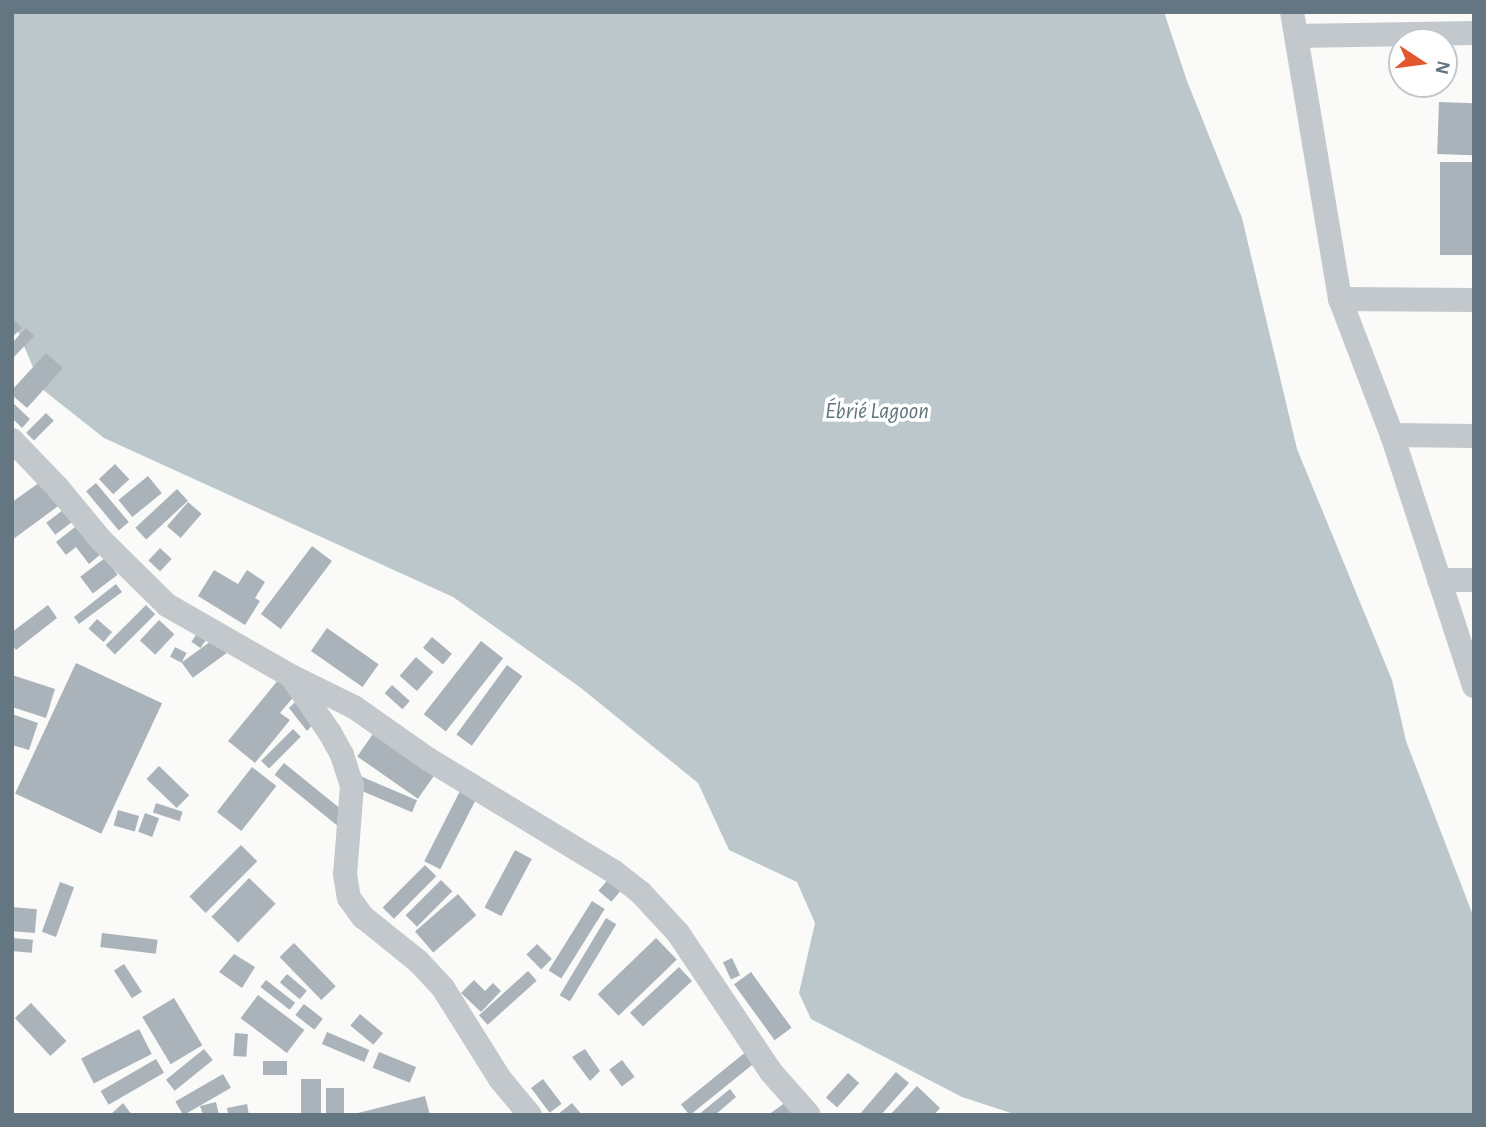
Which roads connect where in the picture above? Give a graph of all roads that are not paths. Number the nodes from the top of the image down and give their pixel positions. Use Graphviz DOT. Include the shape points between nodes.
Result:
graph roads {
  1 [pos="1294,24"];
  2 [pos="1474,33"];
  3 [pos="1340,299"];
  4 [pos="1474,300"];
  5 [pos="1392,435"];
  6 [pos="1474,436"];
  7 [pos="12,440"];
  8 [pos="1439,580"];
  9 [pos="1474,580"];
  10 [pos="292,676"];
  11 [pos="1474,686"];
  12 [pos="530,1115"];
  13 [pos="809,1115"];
  1 -- 2 [label="street"];
  1 -- 3 [label="street"];
  3 -- 4 [label="street"];
  3 -- 5 [label="street"];
  5 -- 6 [label="street"];
  5 -- 8 [label="street"];
  7 -- 10 [label="street" via="167,606"];
  8 -- 9 [label="street"];
  8 -- 11 [label="street"];
  10 -- 12 [label="street" via="330,733 352,786 345,874 349,898 363,917 418,961 443,988 500,1079"];
  10 -- 13 [label="street" via="354,707 641,893 678,933 771,1072"];
}
